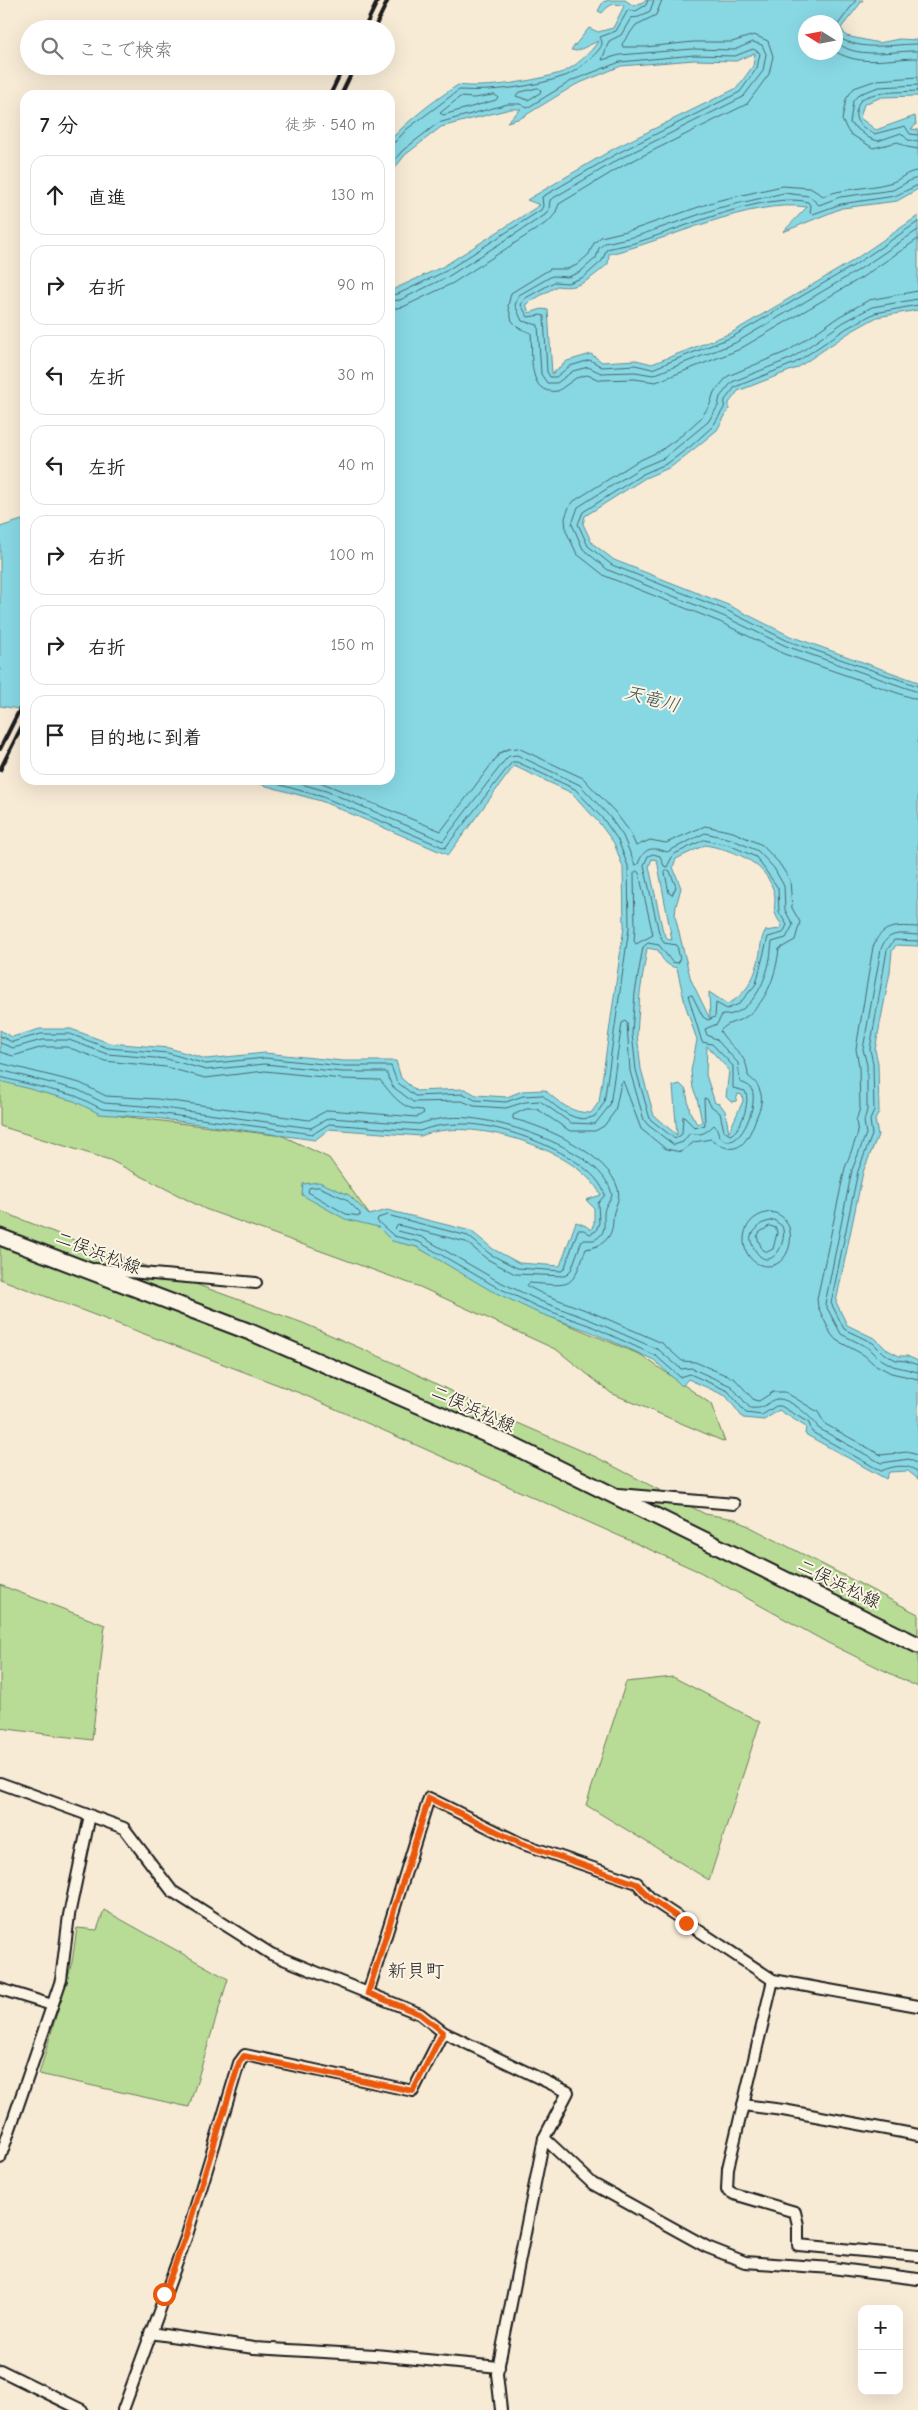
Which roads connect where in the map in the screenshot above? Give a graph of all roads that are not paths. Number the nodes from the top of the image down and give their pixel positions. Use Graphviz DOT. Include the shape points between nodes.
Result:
graph roads {
  1 [pos="0,1237"];
  2 [pos="86,1268"];
  3 [pos="256,1284"];
  4 [pos="608,1493"];
  5 [pos="734,1504"];
  6 [pos="918,1645"];
  7 [pos="0,1783"];
  8 [pos="90,1815"];
  9 [pos="773,1980"];
  10 [pos="0,1989"];
  11 [pos="368,1993"];
  12 [pos="52,2004"];
  13 [pos="918,2006"];
  14 [pos="443,2032"];
  15 [pos="743,2105"];
  16 [pos="5,2130"];
  17 [pos="918,2135"];
  18 [pos="544,2138"];
  19 [pos="0,2158"];
  20 [pos="918,2256"];
  21 [pos="918,2279"];
  22 [pos="150,2333"];
  23 [pos="499,2367"];
  24 [pos="0,2370"];
  25 [pos="82,2410"];
  26 [pos="123,2410"];
  27 [pos="501,2410"];
  1 -- 2 [label="main road, 二俣浜松線"];
  2 -- 3 [label="street"];
  2 -- 4 [label="main road, 二俣浜松線" via="250,1332 491,1436"];
  4 -- 5 [label="street"];
  4 -- 6 [label="main road, 二俣浜松線"];
  7 -- 8 [label="street"];
  8 -- 11 [label="street" via="124,1828 172,1891 271,1954"];
  8 -- 12 [label="street" via="69,1915 61,1980"];
  9 -- 11 [label="street" via="651,1899 637,1884 520,1843 429,1798"];
  9 -- 13 [label="street"];
  9 -- 15 [label="street"];
  10 -- 12 [label="street"];
  11 -- 14 [label="street" via="420,2014"];
  12 -- 16 [label="street"];
  14 -- 18 [label="street" via="568,2092"];
  14 -- 22 [label="street" via="413,2091 244,2056 239,2063 186,2235"];
  15 -- 17 [label="street"];
  15 -- 20 [label="street" via="728,2168 727,2190 794,2212 798,2245"];
  16 -- 19 [label="street"];
  18 -- 21 [label="street" via="593,2184 707,2247 745,2262 832,2268"];
  18 -- 23 [label="street"];
  22 -- 23 [label="street" via="254,2348"];
  22 -- 26 [label="street"];
  23 -- 27 [label="street"];
  24 -- 25 [label="street"];
}
